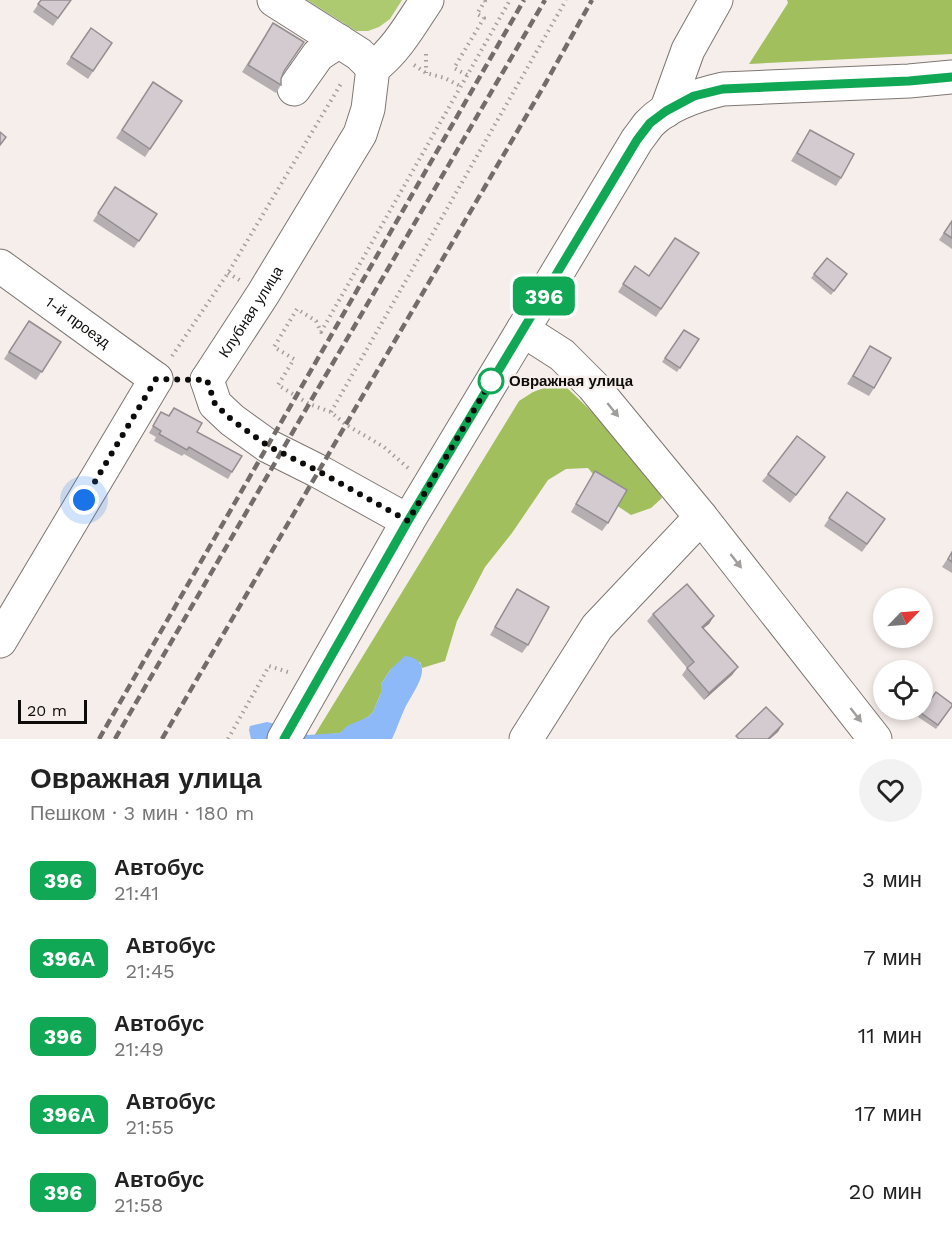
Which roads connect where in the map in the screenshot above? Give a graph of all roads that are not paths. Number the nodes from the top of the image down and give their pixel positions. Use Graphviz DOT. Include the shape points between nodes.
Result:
graph roads {
  1 [pos="274,0"];
  2 [pos="427,0"];
  3 [pos="717,0"];
  4 [pos="339,41"];
  5 [pos="358,74"];
  6 [pos="952,77"];
  7 [pos="294,89"];
  8 [pos="666,111"];
  9 [pos="0,266"];
  10 [pos="523,330"];
  11 [pos="156,379"];
  12 [pos="207,380"];
  13 [pos="701,517"];
  14 [pos="408,521"];
  15 [pos="0,641"];
  16 [pos="284,739"];
  17 [pos="526,739"];
  18 [pos="875,739"];
  1 -- 4 [label="street"];
  2 -- 5 [label="street" via="392,52"];
  3 -- 8 [label="street" via="688,50"];
  4 -- 5 [label="street" via="359,54"];
  4 -- 7 [label="street" via="318,55"];
  5 -- 12 [label="street, Клубная улица" via="368,110 360,134"];
  6 -- 8 [label="street" via="723,89 694,96"];
  8 -- 10 [label="street" via="637,140"];
  9 -- 11 [label="street, 1-й проезд"];
  10 -- 13 [label="street, one-way" via="562,355 593,386"];
  10 -- 14 [label="street"];
  11 -- 12 [label="street"];
  11 -- 15 [label="street"];
  12 -- 14 [label="street" via="215,404 268,446"];
  13 -- 17 [label="street" via="597,627"];
  13 -- 18 [label="street, one-way"];
  14 -- 16 [label="street"];
}
